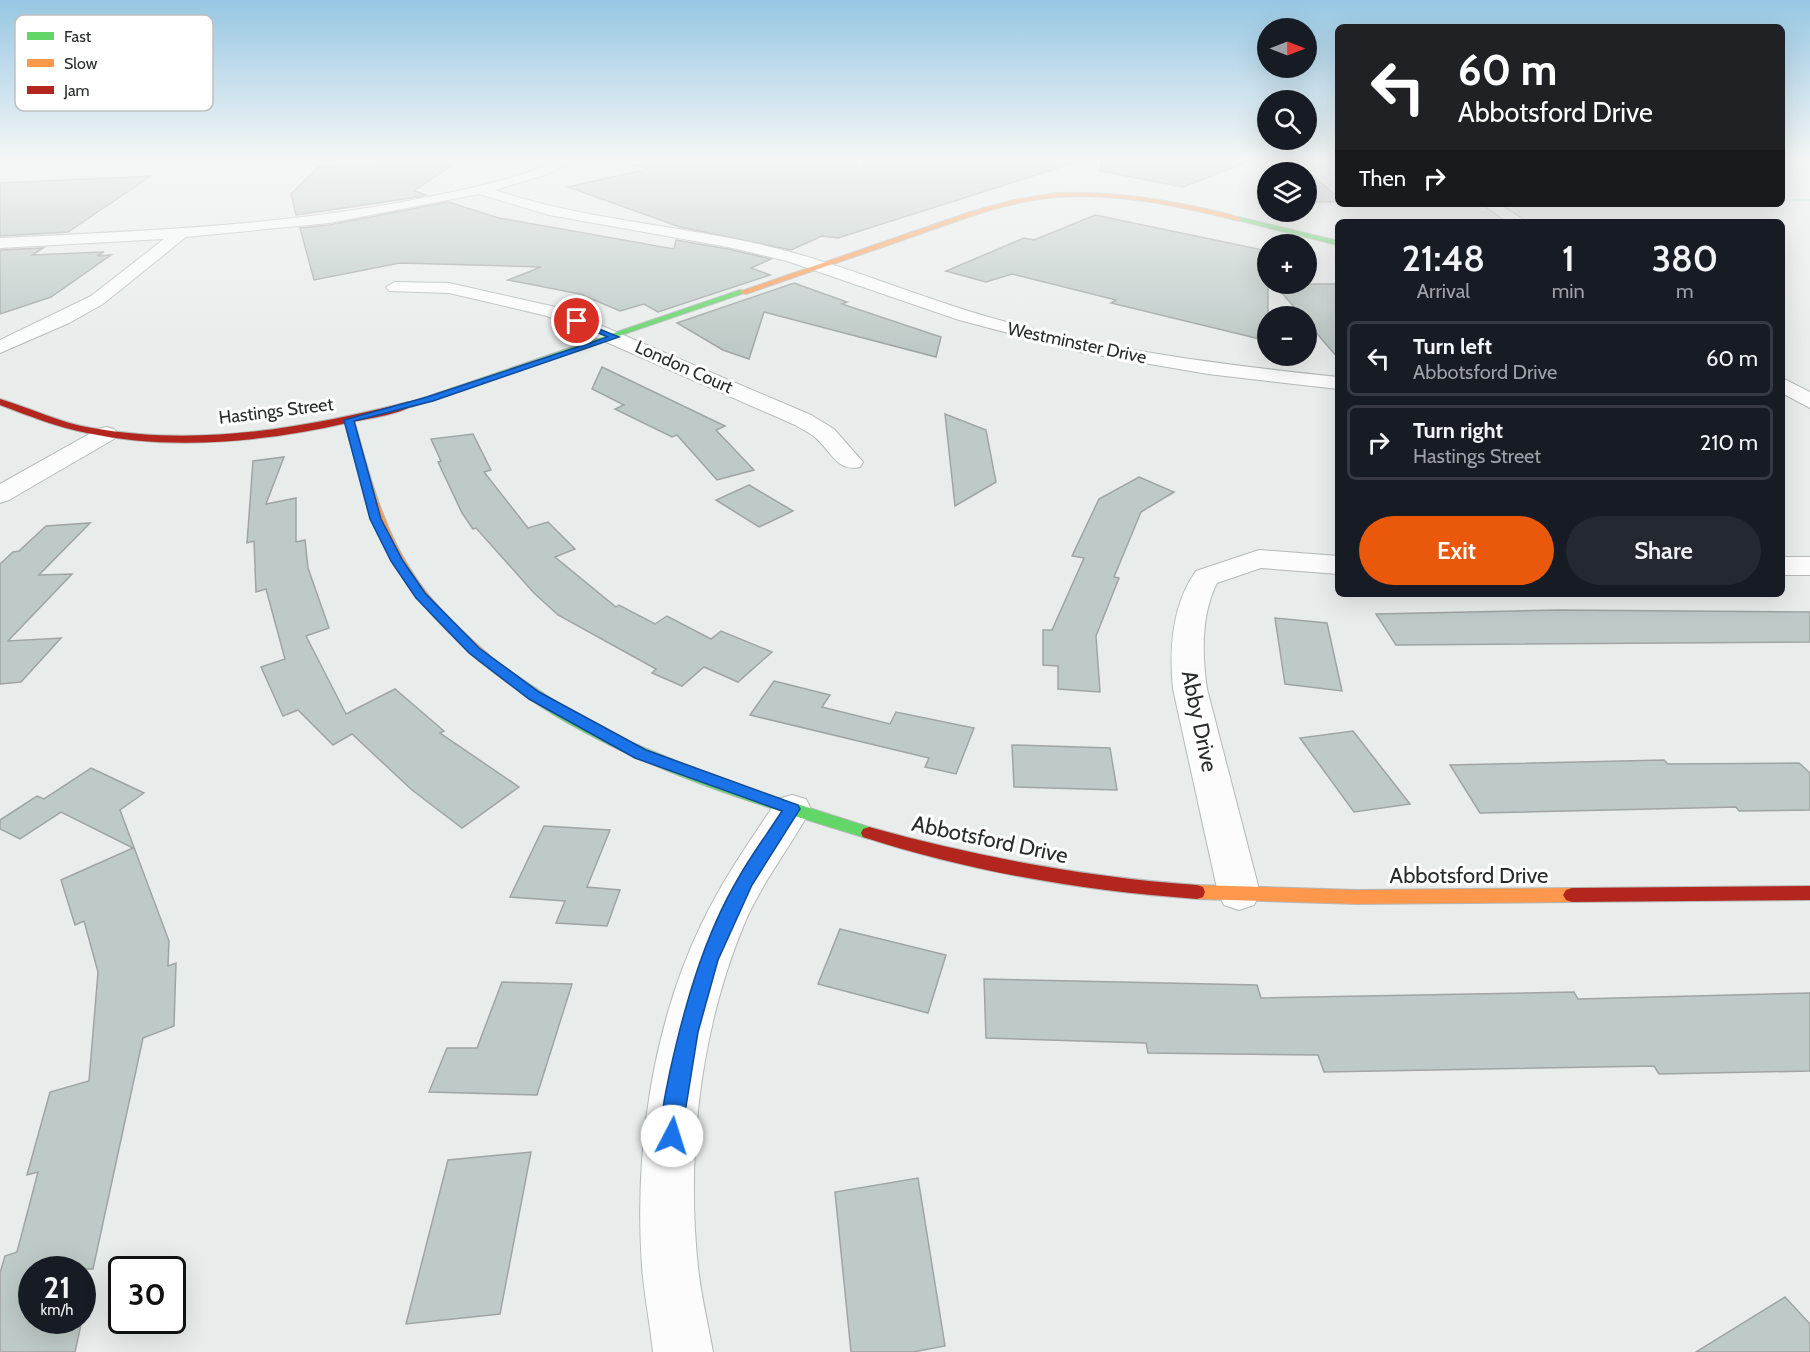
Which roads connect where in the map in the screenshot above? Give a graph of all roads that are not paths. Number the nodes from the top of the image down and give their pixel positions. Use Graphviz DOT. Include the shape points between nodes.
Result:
graph roads {
  1 [pos="313,221"];
  2 [pos="611,221"];
  3 [pos="953,221"];
  4 [pos="1250,221"];
  5 [pos="180,234"];
  6 [pos="1335,242"];
  7 [pos="0,243"];
  8 [pos="825,266"];
  9 [pos="395,287"];
  10 [pos="0,335"];
  11 [pos="23,337"];
  12 [pos="615,337"];
  13 [pos="0,347"];
  14 [pos="1335,383"];
  15 [pos="0,402"];
  16 [pos="349,420"];
  17 [pos="106,434"];
  18 [pos="850,462"];
  19 [pos="0,495"];
  20 [pos="1335,565"];
  21 [pos="1785,566"];
  22 [pos="1810,566"];
  23 [pos="792,809"];
  24 [pos="1239,892"];
  25 [pos="1810,894"];
  26 [pos="683,1352"];
  1 -- 5 [label="street"];
  2 -- 8 [label="street, Westminster Drive" via="732,243"];
  3 -- 8 [label="street"];
  4 -- 6 [label="street"];
  5 -- 7 [label="street"];
  5 -- 11 [label="street" via="97,300"];
  8 -- 12 [label="street, Hastings Street"];
  8 -- 14 [label="street, Westminster Drive" via="941,309 1048,339 1191,365"];
  9 -- 12 [label="street, London Court" via="449,288 484,295 553,312"];
  10 -- 11 [label="street"];
  11 -- 13 [label="street"];
  12 -- 16 [label="street, Hastings Street" via="430,399"];
  12 -- 18 [label="street, London Court" via="803,420 826,434"];
  15 -- 17 [label="street, Hastings Street"];
  16 -- 17 [label="street, Hastings Street" via="225,436"];
  16 -- 23 [label="street, Abbotsford Drive" via="376,519 397,561 421,596 474,651 534,696 640,754"];
  17 -- 19 [label="street"];
  20 -- 24 [label="street, Abby Drive" via="1259,559 1206,577 1196,596 1186,655 1190,690"];
  21 -- 22 [label="street"];
  23 -- 24 [label="street, Abbotsford Drive" via="930,852 1026,872 1151,888"];
  23 -- 26 [label="street" via="722,926 697,997 676,1093 669,1180 669,1255"];
  24 -- 25 [label="street, Abbotsford Drive" via="1337,898"];
}
